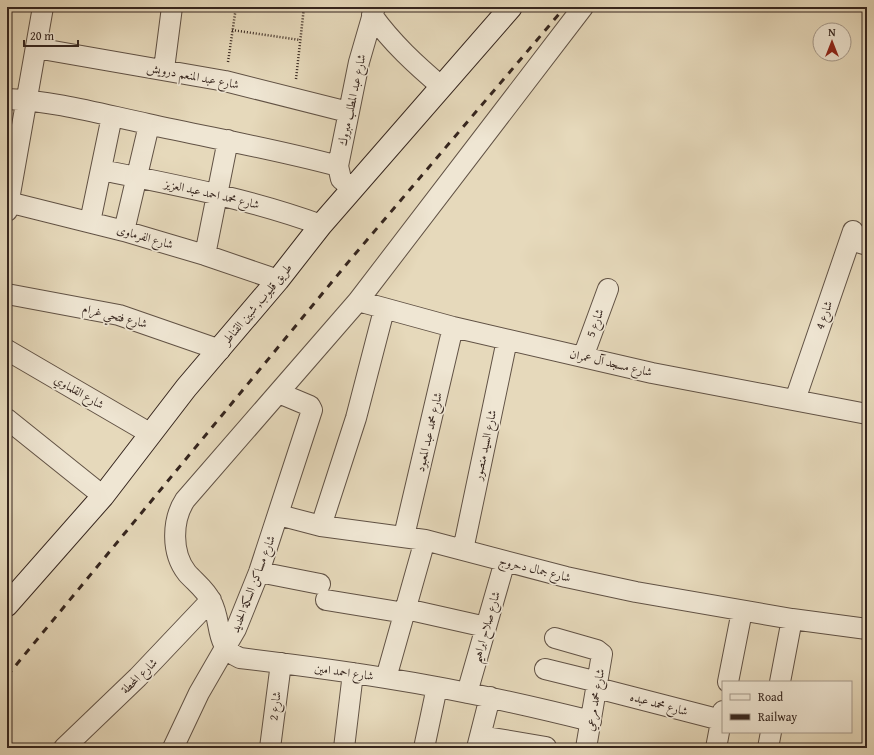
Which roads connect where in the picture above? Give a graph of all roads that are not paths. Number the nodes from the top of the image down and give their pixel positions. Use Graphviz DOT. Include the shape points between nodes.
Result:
graph roads {
  1 [pos="43,7"];
  2 [pos="172,7"];
  3 [pos="511,7"];
  4 [pos="583,7"];
  5 [pos="373,11"];
  6 [pos="36,48"];
  7 [pos="164,69"];
  8 [pos="442,87"];
  9 [pos="7,99"];
  10 [pos="27,100"];
  11 [pos="348,112"];
  12 [pos="112,116"];
  13 [pos="150,125"];
  14 [pos="228,140"];
  15 [pos="338,166"];
  16 [pos="101,170"];
  17 [pos="137,177"];
  18 [pos="352,189"];
  19 [pos="218,194"];
  20 [pos="8,207"];
  21 [pos="90,222"];
  22 [pos="322,224"];
  23 [pos="124,230"];
  24 [pos="856,238"];
  25 [pos="206,255"];
  26 [pos="278,280"];
  27 [pos="608,289"];
  28 [pos="7,294"];
  29 [pos="358,301"];
  30 [pos="384,310"];
  31 [pos="453,328"];
  32 [pos="507,340"];
  33 [pos="7,350"];
  34 [pos="220,350"];
  35 [pos="583,357"];
  36 [pos="279,393"];
  37 [pos="795,400"];
  38 [pos="867,414"];
  39 [pos="7,420"];
  40 [pos="151,434"];
  41 [pos="102,496"];
  42 [pos="279,515"];
  43 [pos="322,526"];
  44 [pos="404,536"];
  45 [pos="425,540"];
  46 [pos="463,550"];
  47 [pos="505,561"];
  48 [pos="260,572"];
  49 [pos="211,600"];
  50 [pos="7,604"];
  51 [pos="742,610"];
  52 [pos="405,611"];
  53 [pos="792,619"];
  54 [pos="486,627"];
  55 [pos="867,629"];
  56 [pos="554,638"];
  57 [pos="225,649"];
  58 [pos="281,663"];
  59 [pos="545,669"];
  60 [pos="353,673"];
  61 [pos="386,678"];
  62 [pos="728,681"];
  63 [pos="780,681"];
  64 [pos="598,685"];
  65 [pos="437,687"];
  66 [pos="467,693"];
  67 [pos="490,697"];
  68 [pos="722,716"];
  69 [pos="591,721"];
  70 [pos="771,733"];
  71 [pos="479,742"];
  72 [pos="546,747"];
  73 [pos="64,748"];
  74 [pos="173,748"];
  75 [pos="270,748"];
  76 [pos="344,748"];
  77 [pos="424,748"];
  78 [pos="586,748"];
  79 [pos="716,748"];
  80 [pos="768,748"];
  1 -- 6 [label="street"];
  2 -- 7 [label="street"];
  3 -- 8 [label="main road, طريق قليوب, شبين القناطر"];
  4 -- 29 [label="street"];
  5 -- 8 [label="street" via="385,33 409,59"];
  5 -- 11 [label="street, شارع عبد المطلب مبروك"];
  6 -- 7 [label="street, شارع عبد المنعم درويش"];
  6 -- 10 [label="street"];
  7 -- 11 [label="street, شارع عبد المنعم درويش" via="225,81"];
  8 -- 18 [label="main road, طريق قليوب, شبين القناطر"];
  9 -- 10 [label="street"];
  10 -- 12 [label="street"];
  10 -- 20 [label="street"];
  11 -- 15 [label="street, شارع عبد المطلب مبروك"];
  12 -- 13 [label="street"];
  12 -- 16 [label="street"];
  13 -- 14 [label="street"];
  13 -- 17 [label="street"];
  14 -- 15 [label="street"];
  14 -- 19 [label="street"];
  15 -- 18 [label="street" via="341,179"];
  16 -- 17 [label="street, شارع محمد احمد عبد العزيز"];
  16 -- 21 [label="street"];
  17 -- 19 [label="street, شارع محمد احمد عبد العزيز"];
  17 -- 23 [label="street"];
  18 -- 22 [label="main road, طريق قليوب, شبين القناطر"];
  19 -- 22 [label="street, شارع محمد احمد عبد العزيز"];
  19 -- 25 [label="street"];
  20 -- 21 [label="street, شارع الفرماوى"];
  21 -- 23 [label="street, شارع الفرماوى"];
  22 -- 26 [label="main road, طريق قليوب, شبين القناطر"];
  23 -- 25 [label="street, شارع الفرماوى"];
  24 -- 37 [label="street, شارع 4"];
  25 -- 26 [label="street, شارع الفرماوى"];
  26 -- 34 [label="main road, طريق قليوب, شبين القناطر"];
  27 -- 35 [label="street, شارع 5"];
  28 -- 34 [label="street, شارع فتحي غرام" via="119,315"];
  29 -- 30 [label="street, شارع مسجد آل عمران"];
  29 -- 36 [label="street"];
  30 -- 31 [label="street, شارع مسجد آل عمران"];
  30 -- 43 [label="street" via="356,418"];
  31 -- 32 [label="street, شارع مسجد آل عمران"];
  31 -- 44 [label="street, شارع محمد عبد المعبود"];
  32 -- 35 [label="street, شارع مسجد آل عمران"];
  32 -- 46 [label="street, شارع السيد منصور"];
  33 -- 40 [label="street, شارع القلماوي"];
  34 -- 40 [label="main road, طريق قليوب, شبين القناطر" via="186,388"];
  35 -- 37 [label="street, شارع مسجد آل عمران"];
  36 -- 42 [label="street, شارع مساكن السكة الحديد" via="310,406 312,410"];
  36 -- 49 [label="street" via="179,509 175,533 180,559 186,571"];
  37 -- 38 [label="street, شارع مسجد آل عمران"];
  39 -- 41 [label="street"];
  40 -- 41 [label="main road, طريق قليوب, شبين القناطر"];
  41 -- 50 [label="main road, طريق قليوب, شبين القناطر"];
  42 -- 43 [label="street, شارع جمال دحروج"];
  42 -- 48 [label="street, شارع مساكن السكة الحديد"];
  43 -- 44 [label="street, شارع جمال دحروج"];
  44 -- 45 [label="street, شارع جمال دحروج"];
  45 -- 46 [label="street, شارع جمال دحروج"];
  45 -- 52 [label="street"];
  46 -- 47 [label="street, شارع جمال دحروج"];
  47 -- 51 [label="street, شارع جمال دحروج" via="566,577"];
  47 -- 54 [label="street, شارع صلاح ابراهيم"];
  48 -- 52 [label="street" via="323,592"];
  48 -- 57 [label="street, شارع مساكن السكة الحديد"];
  49 -- 57 [label="street"];
  49 -- 73 [label="street, شارع المحطة" via="143,672"];
  51 -- 53 [label="street, شارع جمال دحروج"];
  51 -- 62 [label="street"];
  52 -- 54 [label="street"];
  52 -- 61 [label="street"];
  53 -- 55 [label="street, شارع جمال دحروج"];
  53 -- 63 [label="street"];
  54 -- 66 [label="street, شارع صلاح ابراهيم"];
  56 -- 64 [label="street, شارع محمد مرعي" via="601,652 603,658"];
  57 -- 58 [label="street, شارع احمد امين" via="240,658"];
  57 -- 74 [label="street, شارع مساكن السكة الحديد" via="199,693"];
  58 -- 60 [label="street, شارع احمد امين"];
  58 -- 75 [label="street, شارع 2"];
  59 -- 64 [label="street, شارع محمد عبده"];
  60 -- 61 [label="street, شارع احمد امين"];
  60 -- 76 [label="street"];
  61 -- 65 [label="street, شارع احمد امين"];
  64 -- 68 [label="street, شارع محمد عبده"];
  64 -- 69 [label="street, شارع محمد مرعي"];
  65 -- 66 [label="street, شارع احمد امين"];
  65 -- 77 [label="street"];
  66 -- 67 [label="street, شارع احمد امين"];
  67 -- 69 [label="street, شارع احمد امين"];
  67 -- 71 [label="street"];
  68 -- 79 [label="street"];
  69 -- 78 [label="street, شارع محمد مرعي"];
  70 -- 80 [label="street"];
  71 -- 72 [label="street"];
}
